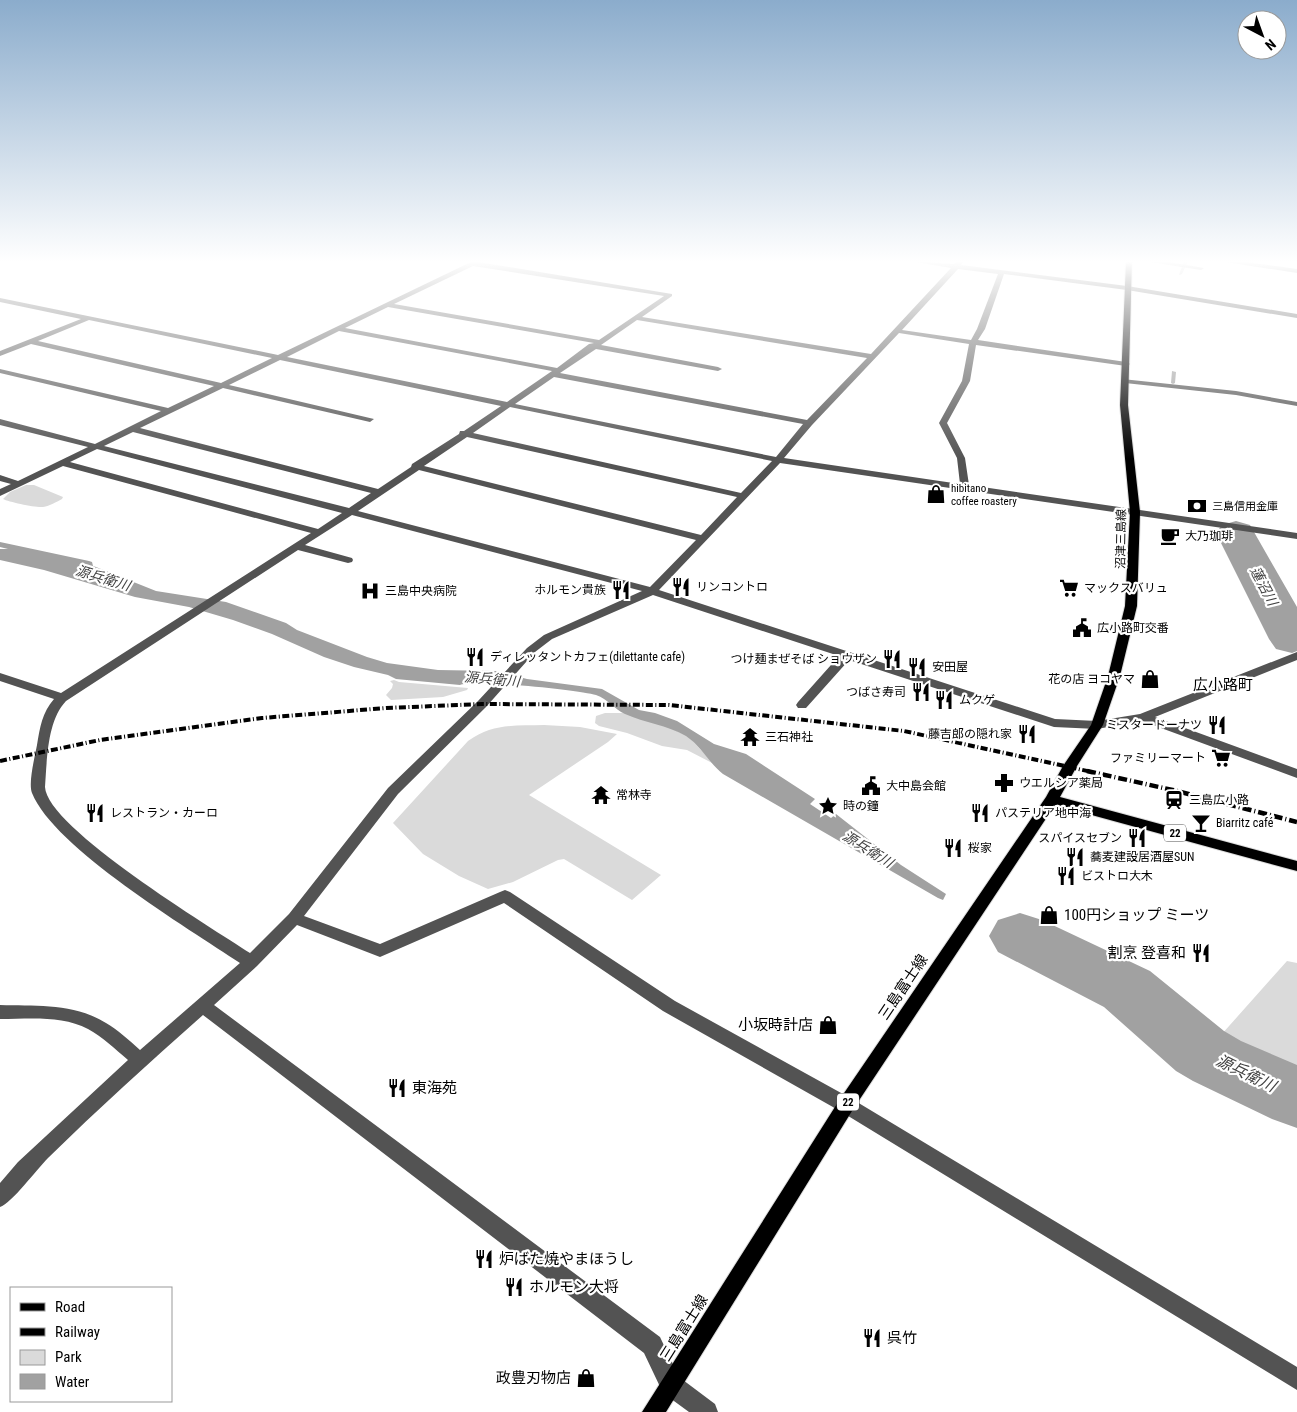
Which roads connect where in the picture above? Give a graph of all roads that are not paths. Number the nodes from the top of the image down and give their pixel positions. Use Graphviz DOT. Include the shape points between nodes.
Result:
graph roads {
  1 [pos="68,327"];
  2 [pos="132,327"];
  3 [pos="341,327"];
  4 [pos="504,327"];
  5 [pos="621,327"];
  6 [pos="689,327"];
  7 [pos="901,327"];
  8 [pos="982,327"];
  9 [pos="1126,327"];
  10 [pos="337,329"];
  11 [pos="897,331"];
  12 [pos="31,342"];
  13 [pos="973,343"];
  14 [pos="595,344"];
  15 [pos="0,345"];
  16 [pos="14,349"];
  17 [pos="0,354"];
  18 [pos="279,357"];
  19 [pos="873,357"];
  20 [pos="1126,364"];
  21 [pos="718,369"];
  22 [pos="0,371"];
  23 [pos="554,372"];
  24 [pos="1125,381"];
  25 [pos="221,386"];
  26 [pos="508,404"];
  27 [pos="1297,404"];
  28 [pos="170,411"];
  29 [pos="370,419"];
  30 [pos="0,422"];
  31 [pos="809,424"];
  32 [pos="133,429"];
  33 [pos="463,433"];
  34 [pos="95,446"];
  35 [pos="778,460"];
  36 [pos="62,463"];
  37 [pos="415,466"];
  38 [pos="0,478"];
  39 [pos="20,484"];
  40 [pos="965,487"];
  41 [pos="378,492"];
  42 [pos="0,494"];
  43 [pos="744,496"];
  44 [pos="350,512"];
  45 [pos="1135,512"];
  46 [pos="319,532"];
  47 [pos="1297,536"];
  48 [pos="702,538"];
  49 [pos="296,546"];
  50 [pos="348,560"];
  51 [pos="652,591"];
  52 [pos="847,655"];
  53 [pos="1297,656"];
  54 [pos="0,677"];
  55 [pos="62,698"];
  56 [pos="802,705"];
  57 [pos="1143,717"];
  58 [pos="1097,725"];
  59 [pos="1297,774"];
  60 [pos="1052,800"];
  61 [pos="1297,866"];
  62 [pos="294,918"];
  63 [pos="251,962"];
  64 [pos="202,1005"];
  65 [pos="0,1012"];
  66 [pos="140,1060"];
  67 [pos="846,1105"];
  68 [pos="0,1198"];
  69 [pos="1297,1380"];
  70 [pos="671,1385"];
  71 [pos="653,1412"];
  72 [pos="706,1412"];
  1 -- 12 [label="street"];
  2 -- 18 [label="street"];
  3 -- 10 [label="street"];
  4 -- 14 [label="street"];
  5 -- 14 [label="street"];
  6 -- 19 [label="street"];
  7 -- 11 [label="street"];
  8 -- 13 [label="street"];
  9 -- 20 [label="main road, 沼津三島線"];
  10 -- 18 [label="street"];
  10 -- 23 [label="street"];
  11 -- 13 [label="street"];
  11 -- 19 [label="street"];
  12 -- 16 [label="street"];
  12 -- 25 [label="street"];
  13 -- 20 [label="street"];
  13 -- 40 [label="street" via="966,381 942,423 961,458"];
  14 -- 21 [label="street"];
  14 -- 23 [label="street"];
  15 -- 16 [label="street"];
  16 -- 17 [label="street"];
  18 -- 25 [label="street"];
  18 -- 26 [label="street"];
  19 -- 31 [label="street"];
  20 -- 24 [label="main road, 沼津三島線"];
  22 -- 28 [label="street"];
  23 -- 26 [label="street"];
  23 -- 31 [label="street"];
  24 -- 27 [label="street" via="1236,393"];
  24 -- 45 [label="main road, 沼津三島線" via="1126,430"];
  25 -- 28 [label="street"];
  25 -- 29 [label="street"];
  26 -- 33 [label="street"];
  26 -- 35 [label="street"];
  28 -- 32 [label="street"];
  30 -- 34 [label="street"];
  31 -- 35 [label="street"];
  32 -- 34 [label="street"];
  32 -- 41 [label="street"];
  33 -- 37 [label="street"];
  33 -- 43 [label="street"];
  34 -- 36 [label="street"];
  34 -- 44 [label="street"];
  35 -- 40 [label="street"];
  35 -- 43 [label="street"];
  36 -- 39 [label="street"];
  36 -- 46 [label="street"];
  37 -- 41 [label="street"];
  37 -- 48 [label="street"];
  38 -- 39 [label="street"];
  39 -- 42 [label="street"];
  40 -- 45 [label="street"];
  41 -- 44 [label="street"];
  43 -- 48 [label="street"];
  44 -- 46 [label="street"];
  44 -- 51 [label="street"];
  45 -- 47 [label="street"];
  45 -- 58 [label="main road, 沼津三島線" via="1131,606 1114,676"];
  46 -- 49 [label="street"];
  48 -- 51 [label="street"];
  49 -- 50 [label="street"];
  49 -- 55 [label="street"];
  51 -- 52 [label="street"];
  51 -- 62 [label="street" via="548,637 531,650 394,791"];
  52 -- 56 [label="street"];
  52 -- 58 [label="street" via="1054,723"];
  53 -- 57 [label="street"];
  54 -- 55 [label="street"];
  55 -- 63 [label="street" via="49,715 37,778 38,792 49,810 68,832 129,878"];
  57 -- 58 [label="street"];
  57 -- 59 [label="street"];
  58 -- 60 [label="main road, 沼津三島線"];
  60 -- 61 [label="main road, 22"];
  60 -- 67 [label="main road, 三島富士線 / 22"];
  62 -- 63 [label="street"];
  62 -- 67 [label="street" via="380,951 506,896 669,1006"];
  63 -- 64 [label="street"];
  64 -- 66 [label="street"];
  64 -- 70 [label="street" via="652,1345"];
  65 -- 66 [label="street" via="61,1014 80,1018 96,1025"];
  66 -- 68 [label="street" via="25,1168"];
  67 -- 69 [label="street"];
  67 -- 70 [label="main road, 三島富士線 / 22"];
  70 -- 71 [label="main road, 三島富士線 / 22"];
  70 -- 72 [label="street"];
}
